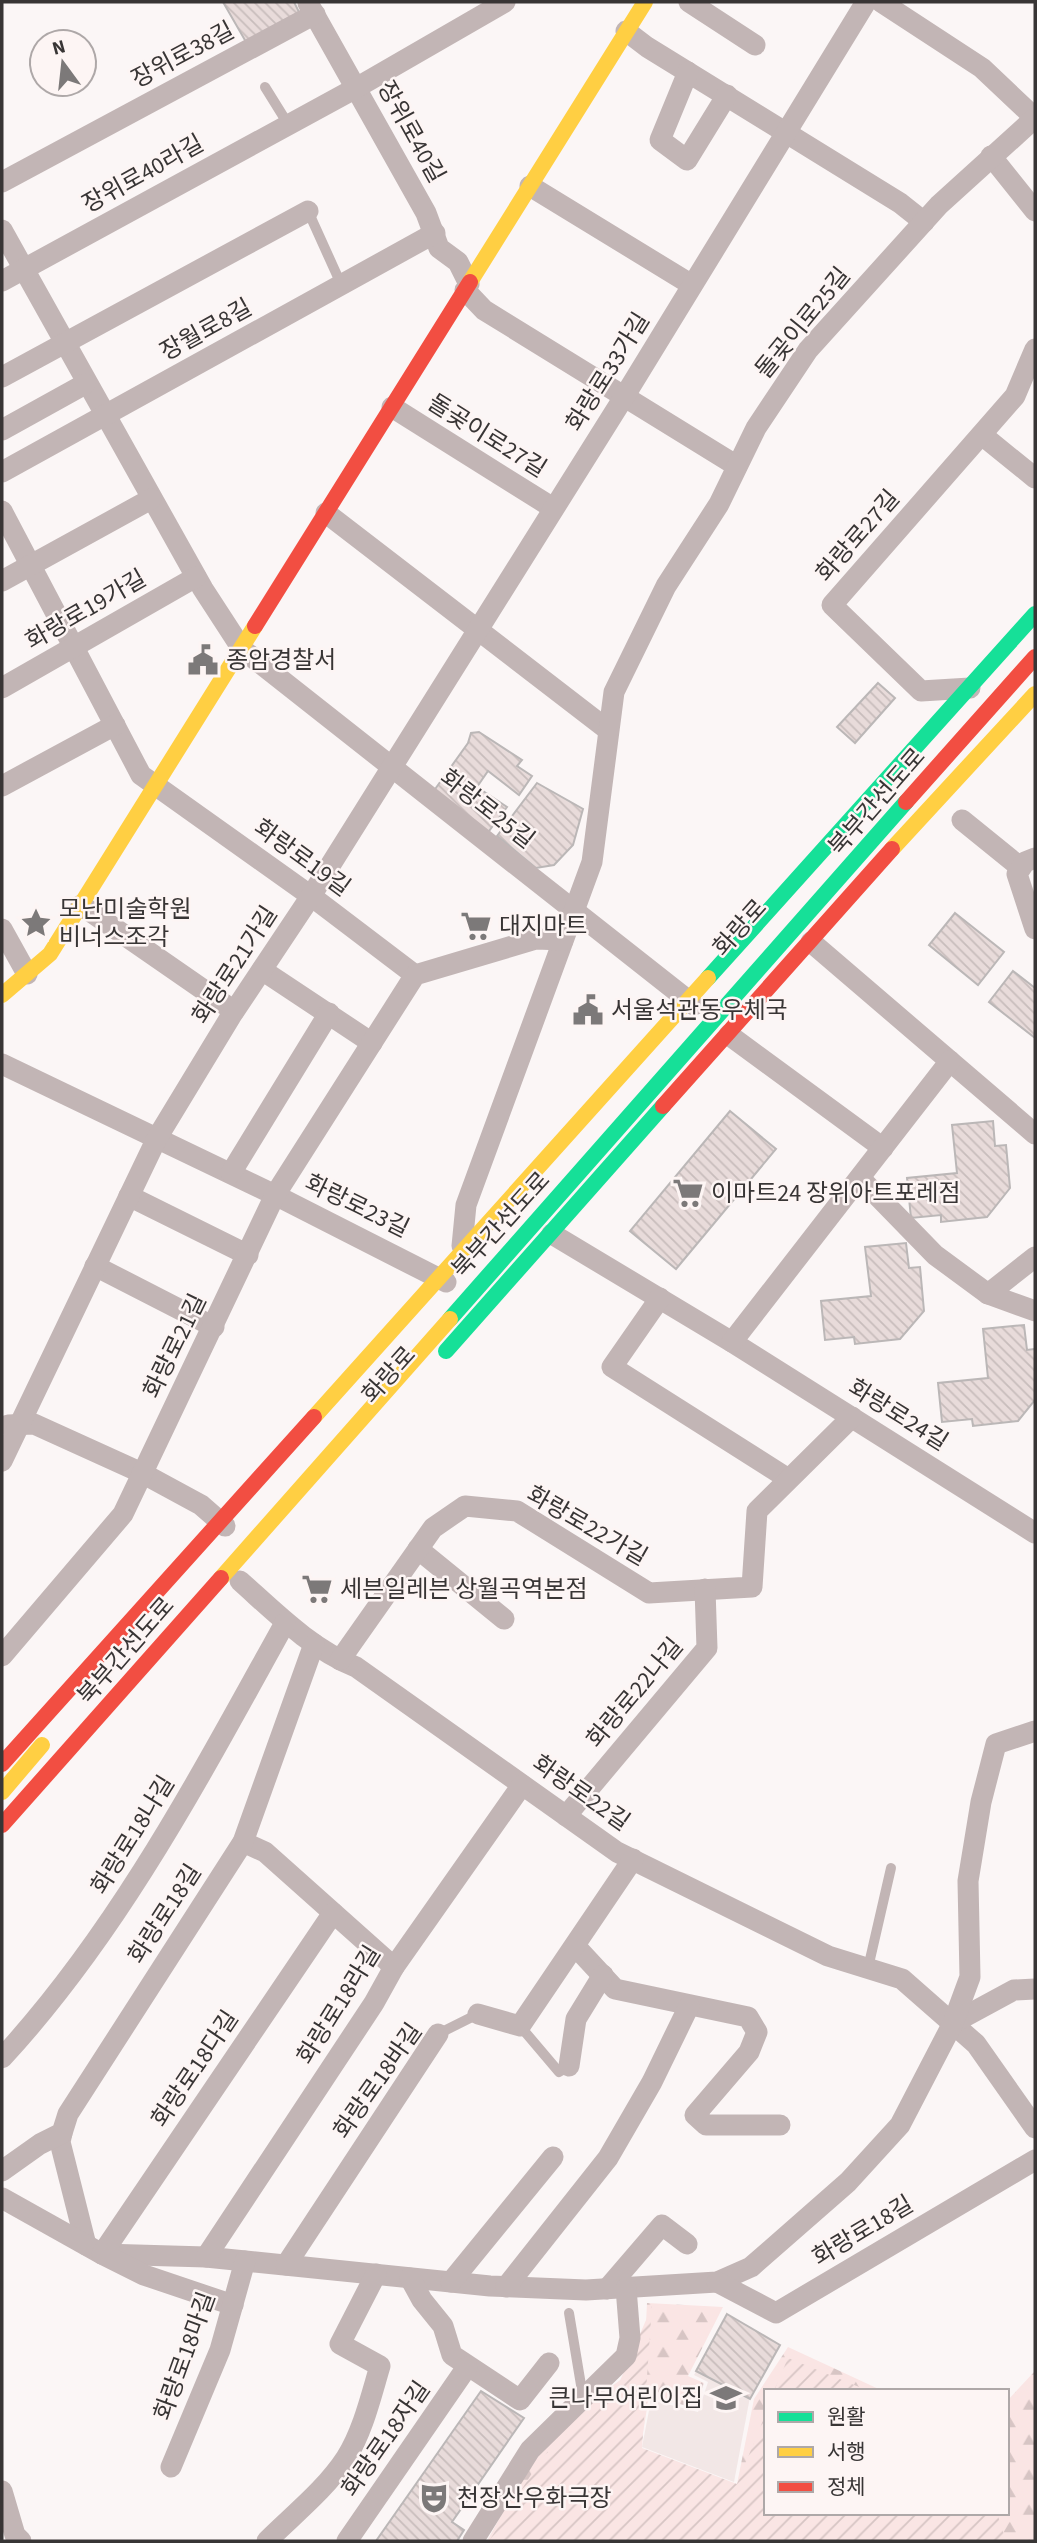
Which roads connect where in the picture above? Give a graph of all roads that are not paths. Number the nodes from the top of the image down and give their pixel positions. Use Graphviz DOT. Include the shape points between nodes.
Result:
graph roads {
  1 [pos="505,2"];
  2 [pos="645,2"];
  3 [pos="689,2"];
  4 [pos="866,2"];
  5 [pos="881,2"];
  6 [pos="311,8"];
  7 [pos="626,31"];
  8 [pos="755,45"];
  9 [pos="688,72"];
  10 [pos="265,87"];
  11 [pos="356,88"];
  12 [pos="727,95"];
  13 [pos="1035,118"];
  14 [pos="288,124"];
  15 [pos="788,131"];
  16 [pos="991,156"];
  17 [pos="2,183"];
  18 [pos="530,186"];
  19 [pos="308,211"];
  20 [pos="1035,211"];
  21 [pos="924,222"];
  22 [pos="2,230"];
  23 [pos="435,233"];
  24 [pos="23,269"];
  25 [pos="2,281"];
  26 [pos="341,284"];
  27 [pos="692,285"];
  28 [pos="467,287"];
  29 [pos="63,343"];
  30 [pos="1035,349"];
  31 [pos="2,377"];
  32 [pos="86,384"];
  33 [pos="624,397"];
  34 [pos="392,407"];
  35 [pos="104,417"];
  36 [pos="2,430"];
  37 [pos="982,435"];
  38 [pos="737,466"];
  39 [pos="2,472"];
  40 [pos="1035,478"];
  41 [pos="151,499"];
  42 [pos="553,508"];
  43 [pos="2,511"];
  44 [pos="326,513"];
  45 [pos="31,566"];
  46 [pos="196,578"];
  47 [pos="2,582"];
  48 [pos="1035,614"];
  49 [pos="477,628"];
  50 [pos="1035,635"];
  51 [pos="74,649"];
  52 [pos="242,649"];
  53 [pos="1035,657"];
  54 [pos="989,687"];
  55 [pos="2,688"];
  56 [pos="1035,694"];
  57 [pos="1014,715"];
  58 [pos="115,726"];
  59 [pos="608,730"];
  60 [pos="944,737"];
  61 [pos="971,760"];
  62 [pos="390,767"];
  63 [pos="156,785"];
  64 [pos="2,786"];
  65 [pos="962,820"];
  66 [pos="1028,862"];
  67 [pos="312,896"];
  68 [pos="81,905"];
  69 [pos="575,910"];
  70 [pos="2,929"];
  71 [pos="1035,929"];
  72 [pos="563,940"];
  73 [pos="811,942"];
  74 [pos="262,970"];
  75 [pos="27,974"];
  76 [pos="415,975"];
  77 [pos="2,995"];
  78 [pos="234,1011"];
  79 [pos="701,1011"];
  80 [pos="329,1013"];
  81 [pos="729,1035"];
  82 [pos="372,1043"];
  83 [pos="950,1061"];
  84 [pos="2,1064"];
  85 [pos="1035,1134"];
  86 [pos="157,1138"];
  87 [pos="883,1148"];
  88 [pos="231,1174"];
  89 [pos="860,1178"];
  90 [pos="275,1195"];
  91 [pos="129,1196"];
  92 [pos="552,1234"];
  93 [pos="248,1255"];
  94 [pos="1035,1257"];
  95 [pos="95,1266"];
  96 [pos="458,1289"];
  97 [pos="988,1294"];
  98 [pos="660,1298"];
  99 [pos="1035,1311"];
  100 [pos="214,1328"];
  101 [pos="732,1342"];
  102 [pos="432,1366"];
  103 [pos="852,1417"];
  104 [pos="9,1425"];
  105 [pos="359,1448"];
  106 [pos="2,1461"];
  107 [pos="297,1467"];
  108 [pos="142,1473"];
  109 [pos="787,1478"];
  110 [pos="279,1487"];
  111 [pos="259,1504"];
  112 [pos="294,1519"];
  113 [pos="230,1530"];
  114 [pos="1035,1533"];
  115 [pos="418,1549"];
  116 [pos="240,1581"];
  117 [pos="705,1590"];
  118 [pos="504,1619"];
  119 [pos="285,1623"];
  120 [pos="314,1644"];
  121 [pos="2,1656"];
  122 [pos="340,1660"];
  123 [pos="91,1690"];
  124 [pos="56,1730"];
  125 [pos="1035,1731"];
  126 [pos="2,1744"];
  127 [pos="29,1760"];
  128 [pos="2,1764"];
  129 [pos="522,1785"];
  130 [pos="2,1792"];
  131 [pos="566,1816"];
  132 [pos="2,1825"];
  133 [pos="2,1840"];
  134 [pos="243,1842"];
  135 [pos="633,1858"];
  136 [pos="891,1868"];
  137 [pos="333,1913"];
  138 [pos="576,1947"];
  139 [pos="394,1967"];
  140 [pos="868,1968"];
  141 [pos="603,1975"];
  142 [pos="1035,1989"];
  143 [pos="689,2006"];
  144 [pos="478,2014"];
  145 [pos="953,2023"];
  146 [pos="520,2026"];
  147 [pos="439,2034"];
  148 [pos="2,2058"];
  149 [pos="569,2066"];
  150 [pos="780,2125"];
  151 [pos="1035,2128"];
  152 [pos="62,2133"];
  153 [pos="552,2157"];
  154 [pos="1035,2160"];
  155 [pos="2,2171"];
  156 [pos="2,2198"];
  157 [pos="687,2244"];
  158 [pos="94,2249"];
  159 [pos="206,2257"];
  160 [pos="245,2261"];
  161 [pos="286,2265"];
  162 [pos="376,2274"];
  163 [pos="410,2278"];
  164 [pos="451,2282"];
  165 [pos="717,2282"];
  166 [pos="506,2287"];
  167 [pos="626,2288"];
  168 [pos="233,2305"];
  169 [pos="569,2314"];
  170 [pos="549,2362"];
  171 [pos="467,2367"];
  172 [pos="583,2397"];
  173 [pos="171,2467"];
  174 [pos="2,2491"];
  175 [pos="21,2541"];
  176 [pos="267,2541"];
  177 [pos="347,2541"];
  178 [pos="473,2541"];
  1 -- 11 [label="street, 장위로40라길"];
  2 -- 7 [label="main road, 돌곶이로27길"];
  3 -- 8 [label="street"];
  4 -- 15 [label="street, 화랑로33가길"];
  5 -- 13 [label="street, 돌곶이로25길" via="982,68"];
  6 -- 11 [label="street, 장위로40길"];
  6 -- 17 [label="street, 장위로38길"];
  7 -- 9 [label="street"];
  7 -- 18 [label="main road, 돌곶이로27길"];
  9 -- 12 [label="street"];
  9 -- 12 [label="street" via="660,140 687,159"];
  10 -- 14 [label="lane"];
  11 -- 14 [label="street, 장위로40라길"];
  11 -- 23 [label="street, 장위로40길"];
  12 -- 15 [label="street"];
  13 -- 16 [label="street, 돌곶이로25길"];
  14 -- 24 [label="street, 장위로40라길"];
  15 -- 21 [label="street"];
  15 -- 27 [label="street, 화랑로33가길"];
  16 -- 20 [label="street"];
  16 -- 21 [label="street, 돌곶이로25길"];
  18 -- 27 [label="street"];
  18 -- 28 [label="main road, 돌곶이로27길"];
  19 -- 26 [label="lane"];
  19 -- 29 [label="street"];
  21 -- 38 [label="street, 돌곶이로25길" via="808,350 756,428"];
  22 -- 24 [label="street"];
  23 -- 26 [label="street, 장월로8길"];
  23 -- 28 [label="street, 장위로40길" via="439,248 458,262"];
  24 -- 25 [label="street"];
  24 -- 29 [label="street"];
  26 -- 35 [label="street, 장월로8길"];
  27 -- 33 [label="street, 화랑로33가길"];
  28 -- 33 [label="street" via="484,310"];
  28 -- 34 [label="main road, 돌곶이로27길"];
  29 -- 31 [label="street"];
  29 -- 32 [label="street"];
  30 -- 37 [label="street, 화랑로27길" via="1015,396"];
  32 -- 35 [label="street"];
  32 -- 36 [label="street"];
  33 -- 38 [label="street"];
  33 -- 42 [label="street, 화랑로33가길"];
  34 -- 42 [label="street, 돌곶이로27길"];
  34 -- 44 [label="main road, 돌곶이로27길"];
  35 -- 39 [label="street, 장월로8길"];
  35 -- 41 [label="street"];
  37 -- 40 [label="street"];
  37 -- 54 [label="street, 화랑로27길" via="832,606 921,691"];
  38 -- 59 [label="street, 돌곶이로25길" via="719,504 666,586 614,692"];
  41 -- 45 [label="street"];
  41 -- 46 [label="street"];
  42 -- 49 [label="street, 화랑로33가길"];
  43 -- 45 [label="street, 화랑로19길"];
  44 -- 49 [label="street"];
  44 -- 52 [label="main road, 돌곶이로27길"];
  45 -- 47 [label="street"];
  45 -- 51 [label="street, 화랑로19길"];
  46 -- 51 [label="street, 화랑로19가길"];
  46 -- 52 [label="street"];
  48 -- 128 [label="main road, 북부간선도로, bridge"];
  49 -- 59 [label="street"];
  49 -- 62 [label="street, 화랑로33가길"];
  50 -- 54 [label="main road, 화랑로"];
  51 -- 55 [label="street, 화랑로19가길"];
  51 -- 58 [label="street, 화랑로19길"];
  52 -- 62 [label="street, 화랑로25길"];
  52 -- 63 [label="main road"];
  53 -- 132 [label="main road, 북부간선도로, bridge"];
  54 -- 57 [label="main road" via="986,712"];
  54 -- 60 [label="main road, 화랑로"];
  56 -- 57 [label="main road, 화랑로"];
  57 -- 61 [label="main road, 화랑로"];
  58 -- 63 [label="street, 화랑로19길" via="141,775"];
  58 -- 64 [label="street"];
  59 -- 69 [label="street, 돌곶이로25길" via="592,862"];
  60 -- 61 [label="main road" via="969,731"];
  60 -- 79 [label="main road, 화랑로"];
  61 -- 73 [label="main road, 화랑로"];
  62 -- 67 [label="street, 화랑로21가길"];
  62 -- 69 [label="street, 화랑로25길"];
  63 -- 67 [label="street, 화랑로19길"];
  63 -- 68 [label="main road"];
  65 -- 66 [label="street"];
  66 -- 71 [label="street" via="1019,883"];
  67 -- 74 [label="street, 화랑로21가길"];
  67 -- 76 [label="street, 화랑로19길"];
  68 -- 75 [label="main road" via="50,954"];
  68 -- 78 [label="street"];
  69 -- 72 [label="street"];
  69 -- 79 [label="street, 화랑로25길"];
  70 -- 75 [label="street"];
  72 -- 76 [label="street" via="536,939"];
  72 -- 96 [label="street" via="466,1205"];
  73 -- 81 [label="main road, 화랑로"];
  73 -- 83 [label="street"];
  74 -- 78 [label="street, 화랑로21가길"];
  74 -- 80 [label="street"];
  75 -- 77 [label="main road"];
  76 -- 82 [label="street, 화랑로21길"];
  78 -- 86 [label="street, 화랑로21가길"];
  79 -- 96 [label="main road, 화랑로"];
  80 -- 82 [label="street"];
  80 -- 88 [label="street"];
  81 -- 87 [label="street"];
  81 -- 92 [label="main road, 화랑로"];
  82 -- 90 [label="street, 화랑로21길"];
  83 -- 85 [label="street"];
  83 -- 87 [label="street"];
  84 -- 86 [label="street, 화랑로23길"];
  86 -- 88 [label="street, 화랑로23길"];
  86 -- 91 [label="street, 화랑로21가길"];
  87 -- 89 [label="street"];
  88 -- 90 [label="street, 화랑로23길"];
  89 -- 97 [label="street" via="935,1255"];
  89 -- 101 [label="street"];
  90 -- 93 [label="street, 화랑로21길"];
  90 -- 96 [label="street, 화랑로23길"];
  91 -- 93 [label="street"];
  91 -- 95 [label="street, 화랑로21가길"];
  92 -- 98 [label="street, 화랑로24길"];
  92 -- 102 [label="main road, 화랑로"];
  93 -- 100 [label="street, 화랑로21길"];
  94 -- 97 [label="street"];
  95 -- 100 [label="street"];
  95 -- 104 [label="street, 화랑로21가길"];
  96 -- 107 [label="main road, 화랑로"];
  97 -- 99 [label="street"];
  98 -- 101 [label="street, 화랑로24길"];
  98 -- 109 [label="street" via="612,1367"];
  100 -- 108 [label="street, 화랑로21길"];
  101 -- 103 [label="street, 화랑로24길"];
  103 -- 109 [label="street, 화랑로22가길"];
  103 -- 114 [label="street, 화랑로24길"];
  104 -- 106 [label="street, 화랑로21가길"];
  104 -- 108 [label="street" via="34,1424"];
  105 -- 112 [label="main road"];
  108 -- 113 [label="street" via="201,1504"];
  108 -- 121 [label="street, 화랑로21길" via="123,1514"];
  109 -- 117 [label="street, 화랑로22가길" via="757,1511 752,1587"];
  110 -- 112 [label="main road" via="281,1508"];
  111 -- 113 [label="main road"];
  112 -- 116 [label="main road"];
  113 -- 123 [label="main road"];
  115 -- 117 [label="street, 화랑로22가길" via="433,1528 465,1506 517,1511 649,1593"];
  115 -- 118 [label="street"];
  115 -- 122 [label="street, 화랑로22가길"];
  116 -- 119 [label="street, 화랑로22길"];
  116 -- 133 [label="main road"];
  117 -- 131 [label="street, 화랑로22나길" via="707,1648"];
  119 -- 120 [label="street, 화랑로22길"];
  119 -- 148 [label="street, 화랑로18나길" via="183,1806 104,1930 37,2020"];
  120 -- 122 [label="street, 화랑로22길"];
  120 -- 134 [label="street, 화랑로18길"];
  122 -- 129 [label="street, 화랑로22길"];
  124 -- 127 [label="main road"];
  125 -- 145 [label="street" via="996,1744 968,1881 970,1977"];
  126 -- 127 [label="street"];
  127 -- 130 [label="main road"];
  129 -- 131 [label="street, 화랑로22길"];
  129 -- 139 [label="street, 화랑로18라길"];
  131 -- 135 [label="street, 화랑로22길"];
  134 -- 137 [label="street" via="265,1852"];
  134 -- 152 [label="street, 화랑로18길" via="68,2114"];
  135 -- 138 [label="street"];
  135 -- 140 [label="street, 화랑로22길" via="828,1956"];
  136 -- 140 [label="lane"];
  137 -- 139 [label="street"];
  137 -- 158 [label="street, 화랑로18다길"];
  138 -- 141 [label="street"];
  138 -- 146 [label="street"];
  139 -- 159 [label="street, 화랑로18라길"];
  140 -- 145 [label="street, 화랑로22길" via="902,1979"];
  141 -- 143 [label="street" via="615,1989"];
  141 -- 149 [label="street" via="576,2019"];
  142 -- 145 [label="street" via="1014,1990"];
  143 -- 150 [label="street" via="748,2017 757,2032 749,2052 695,2115 705,2125"];
  143 -- 166 [label="street" via="608,2158"];
  144 -- 146 [label="street, 화랑로18바길"];
  144 -- 147 [label="lane, 화랑로18바길"];
  145 -- 151 [label="street, 화랑로22길" via="976,2043"];
  145 -- 165 [label="street, 화랑로18길" via="900,2125 848,2182 751,2267"];
  146 -- 149 [label="lane" via="559,2072"];
  147 -- 161 [label="street, 화랑로18바길"];
  152 -- 155 [label="street"];
  152 -- 158 [label="street" via="60,2141"];
  153 -- 164 [label="street"];
  154 -- 165 [label="street, 화랑로18길" via="776,2314"];
  156 -- 158 [label="street, 화랑로18길"];
  157 -- 167 [label="street" via="662,2225"];
  158 -- 159 [label="street, 화랑로18길"];
  158 -- 168 [label="street, 화랑로18길" via="144,2275"];
  159 -- 160 [label="street, 화랑로18길"];
  160 -- 161 [label="street, 화랑로18길"];
  160 -- 168 [label="street, 화랑로18마길"];
  161 -- 162 [label="street, 화랑로18길"];
  162 -- 163 [label="street, 화랑로18길"];
  162 -- 176 [label="street" via="340,2344 380,2366 366,2413 346,2458"];
  163 -- 164 [label="street, 화랑로18길"];
  163 -- 171 [label="street" via="443,2326 452,2355"];
  164 -- 166 [label="street, 화랑로18길"];
  165 -- 167 [label="street, 화랑로18길"];
  166 -- 167 [label="street, 화랑로18길"];
  167 -- 172 [label="street" via="630,2337 626,2356"];
  168 -- 173 [label="street, 화랑로18마길" via="220,2350"];
  169 -- 172 [label="lane"];
  170 -- 171 [label="street" via="520,2400"];
  171 -- 177 [label="street, 화랑로18자길"];
  172 -- 178 [label="street" via="530,2450"];
  174 -- 175 [label="street"];
}
